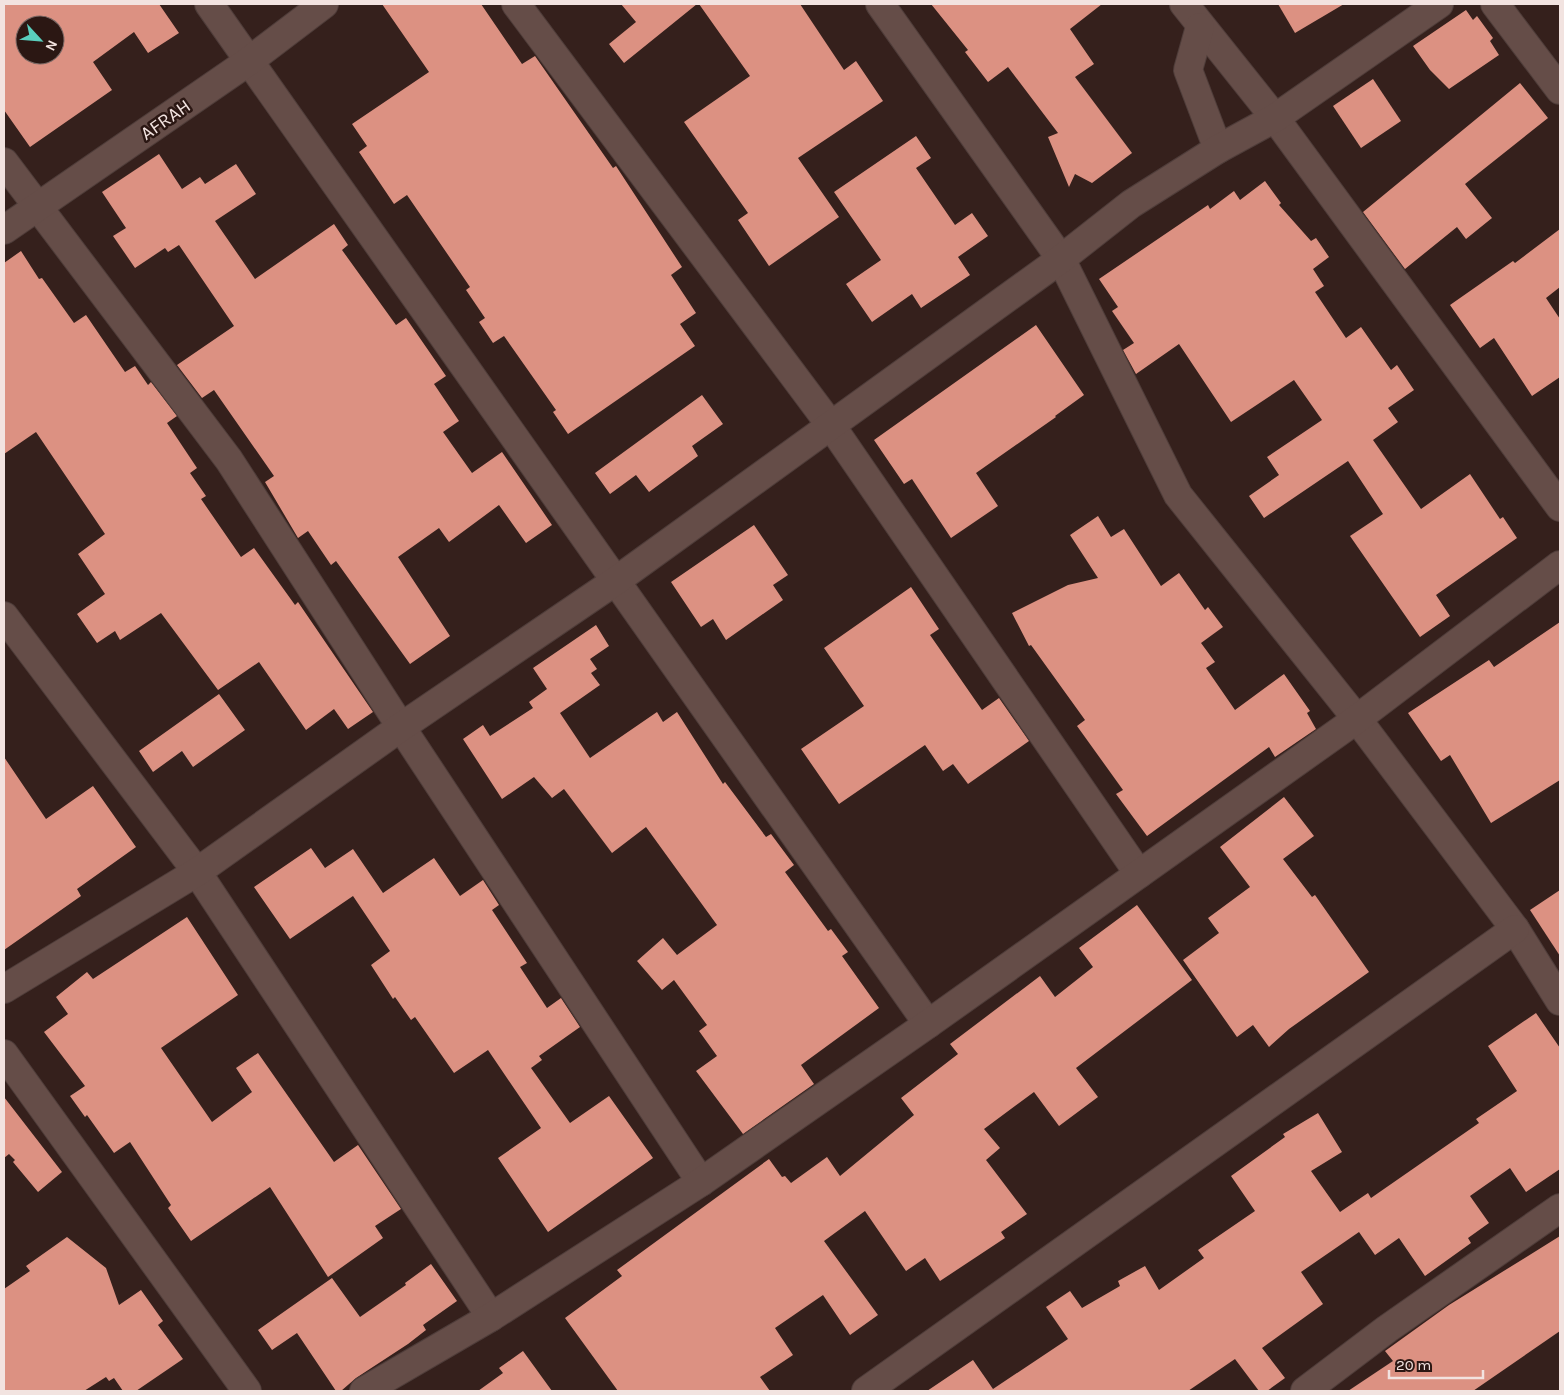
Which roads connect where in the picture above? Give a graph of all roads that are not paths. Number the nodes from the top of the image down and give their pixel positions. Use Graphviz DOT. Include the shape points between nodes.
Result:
graph roads {
  1 [pos="209,4"];
  2 [pos="324,4"];
  3 [pos="516,4"];
  4 [pos="880,4"];
  5 [pos="1184,4"];
  6 [pos="1439,4"];
  7 [pos="1494,4"];
  8 [pos="1200,27"];
  9 [pos="248,61"];
  10 [pos="1560,90"];
  11 [pos="1275,118"];
  12 [pos="1218,149"];
  13 [pos="4,162"];
  14 [pos="36,207"];
  15 [pos="4,230"];
  16 [pos="1061,259"];
  17 [pos="832,426"];
  18 [pos="1560,507"];
  19 [pos="1560,565"];
  20 [pos="617,580"];
  21 [pos="4,616"];
  22 [pos="1357,719"];
  23 [pos="401,727"];
  24 [pos="197,872"];
  25 [pos="1139,874"];
  26 [pos="1515,929"];
  27 [pos="4,989"];
  28 [pos="1560,1001"];
  29 [pos="928,1024"];
  30 [pos="4,1054"];
  31 [pos="701,1182"];
  32 [pos="1560,1208"];
  33 [pos="490,1318"];
  34 [pos="247,1391"];
  35 [pos="364,1391"];
  36 [pos="866,1391"];
  37 [pos="1306,1391"];
  1 -- 9 [label="street"];
  2 -- 9 [label="street, AFRAH"];
  3 -- 17 [label="street"];
  4 -- 16 [label="street"];
  5 -- 8 [label="street"];
  6 -- 11 [label="street"];
  7 -- 10 [label="street"];
  8 -- 11 [label="street"];
  8 -- 12 [label="street" via="1188,70"];
  9 -- 14 [label="street, AFRAH"];
  9 -- 20 [label="street"];
  11 -- 12 [label="street"];
  11 -- 18 [label="street"];
  12 -- 16 [label="street" via="1131,204"];
  13 -- 14 [label="street"];
  14 -- 15 [label="street, AFRAH"];
  14 -- 23 [label="street" via="229,460"];
  16 -- 17 [label="street"];
  16 -- 22 [label="street" via="1178,495"];
  17 -- 20 [label="street"];
  17 -- 25 [label="street"];
  19 -- 22 [label="street"];
  20 -- 23 [label="street"];
  20 -- 29 [label="street"];
  21 -- 24 [label="street"];
  22 -- 25 [label="street"];
  22 -- 26 [label="street"];
  23 -- 24 [label="street"];
  23 -- 31 [label="street"];
  24 -- 27 [label="street"];
  24 -- 33 [label="street"];
  25 -- 29 [label="street"];
  26 -- 28 [label="street"];
  26 -- 36 [label="street"];
  29 -- 31 [label="street"];
  30 -- 34 [label="street"];
  31 -- 33 [label="street"];
  32 -- 37 [label="street" via="1387,1329"];
  33 -- 35 [label="street"];
}
